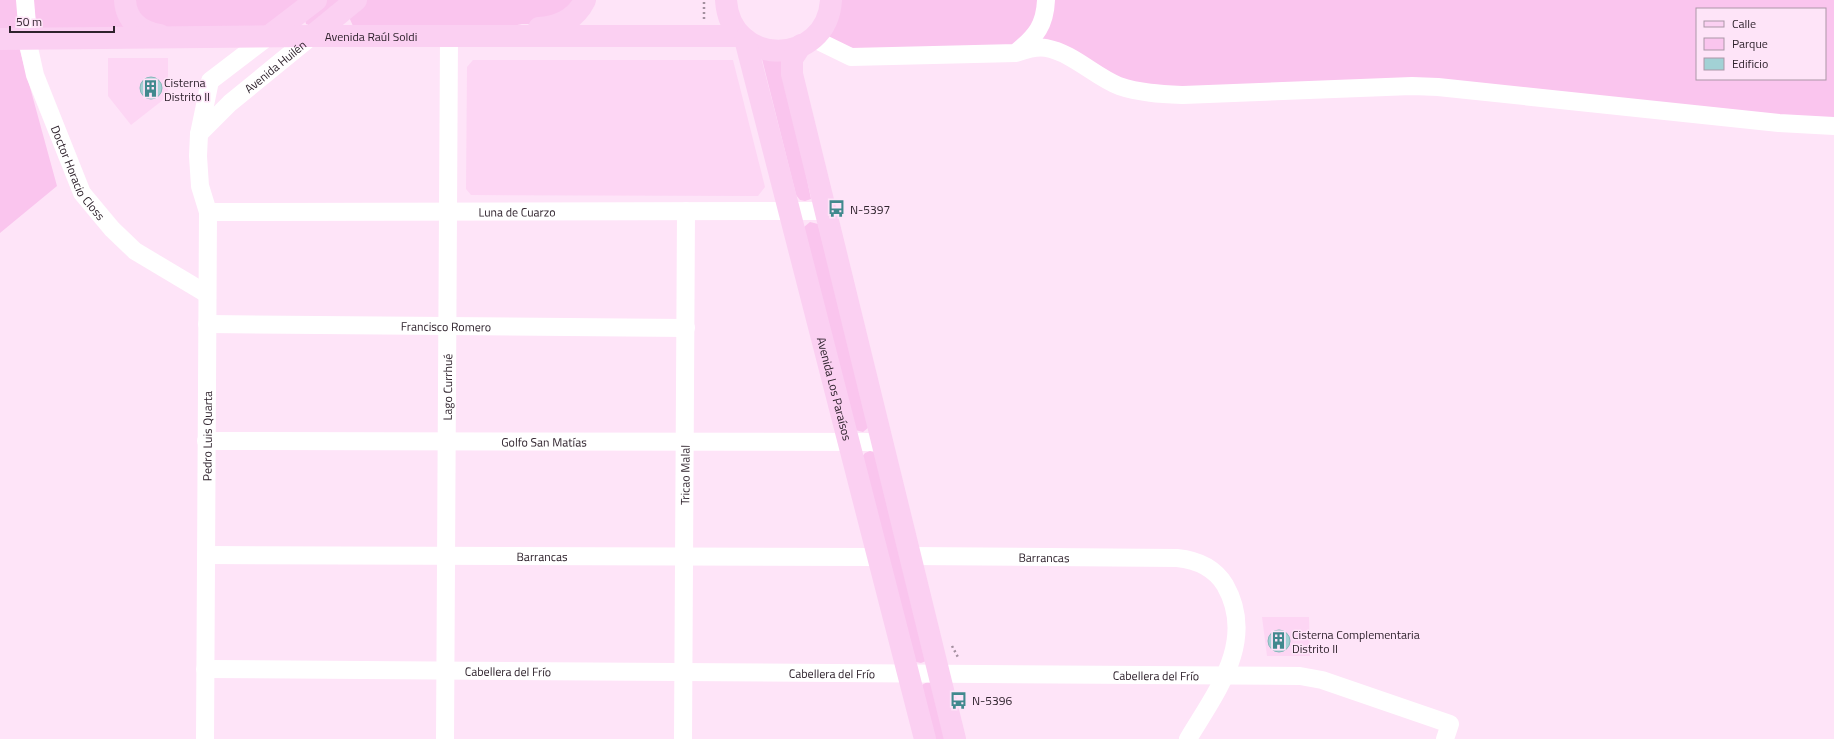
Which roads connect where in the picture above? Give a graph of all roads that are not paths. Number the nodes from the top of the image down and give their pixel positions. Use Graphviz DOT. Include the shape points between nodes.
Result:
graph roads {
  1 [pos="25,0"];
  2 [pos="125,0"];
  3 [pos="316,0"];
  4 [pos="356,0"];
  5 [pos="586,0"];
  6 [pos="726,0"];
  7 [pos="831,0"];
  8 [pos="1046,0"];
  9 [pos="268,36"];
  10 [pos="312,36"];
  11 [pos="449,36"];
  12 [pos="493,36"];
  13 [pos="170,37"];
  14 [pos="0,38"];
  15 [pos="28,38"];
  16 [pos="743,38"];
  17 [pos="807,42"];
  18 [pos="1016,53"];
  19 [pos="1834,126"];
  20 [pos="199,134"];
  21 [pos="448,211"];
  22 [pos="686,211"];
  23 [pos="790,211"];
  24 [pos="826,211"];
  25 [pos="208,212"];
  26 [pos="207,294"];
  27 [pos="207,324"];
  28 [pos="447,326"];
  29 [pos="686,328"];
  30 [pos="206,441"];
  31 [pos="446,441"];
  32 [pos="685,441"];
  33 [pos="849,442"];
  34 [pos="882,442"];
  35 [pos="206,555"];
  36 [pos="446,556"];
  37 [pos="910,556"];
  38 [pos="684,557"];
  39 [pos="879,557"];
  40 [pos="205,669"];
  41 [pos="445,670"];
  42 [pos="684,672"];
  43 [pos="908,672"];
  44 [pos="939,673"];
  45 [pos="1226,675"];
  46 [pos="1448,732"];
  47 [pos="205,739"];
  48 [pos="444,739"];
  49 [pos="683,739"];
  50 [pos="925,739"];
  51 [pos="956,739"];
  52 [pos="1188,739"];
  1 -- 15 [label="street, Doctor Horacio Closs"];
  2 -- 13 [label="main road" via="129,15 141,30"];
  3 -- 9 [label="main road"];
  4 -- 10 [label="main road, Avenida Huilén"];
  5 -- 12 [label="main road" via="576,14 562,23 545,28 520,28"];
  6 -- 16 [label="main road, Avenida Los Paraísos" via="729,17"];
  7 -- 17 [label="main road" via="825,22"];
  8 -- 18 [label="street" via="1046,13 1041,26 1034,37"];
  9 -- 10 [label="main road, Avenida Raúl Soldi"];
  9 -- 13 [label="main road, Avenida Raúl Soldi"];
  9 -- 20 [label="street, Pedro Luis Quarta" via="210,81"];
  10 -- 11 [label="main road, Avenida Raúl Soldi"];
  10 -- 20 [label="street, Avenida Huilén" via="230,102"];
  11 -- 12 [label="main road, Avenida Raúl Soldi"];
  11 -- 21 [label="street, Lago Currhué"];
  12 -- 16 [label="main road, Avenida Raúl Soldi"];
  13 -- 15 [label="main road, Avenida Raúl Soldi"];
  14 -- 15 [label="main road, Avenida Raúl Soldi"];
  15 -- 26 [label="street, Doctor Horacio Closs" via="35,75 82,193 112,229 135,251"];
  16 -- 17 [label="main road, Avenida Los Paraísos" via="757,47 770,51 783,51"];
  16 -- 23 [label="main road, Avenida Los Paraísos"];
  17 -- 18 [label="street" via="851,57"];
  17 -- 24 [label="main road" via="792,59 791,70"];
  18 -- 19 [label="street" via="1033,48 1045,48 1070,58 1121,86 1162,94 1438,87 1779,123"];
  20 -- 25 [label="street, Pedro Luis Quarta" via="198,176"];
  21 -- 22 [label="street, Luna de Cuarzo"];
  21 -- 25 [label="street, Luna de Cuarzo"];
  21 -- 28 [label="street, Lago Currhué"];
  22 -- 23 [label="street, Luna de Cuarzo"];
  22 -- 29 [label="street, Tricao Malal"];
  23 -- 24 [label="street, Luna de Cuarzo"];
  23 -- 33 [label="main road, Avenida Los Paraísos"];
  24 -- 34 [label="main road"];
  25 -- 26 [label="street, Pedro Luis Quarta"];
  26 -- 27 [label="street, Pedro Luis Quarta"];
  27 -- 28 [label="street, Francisco Romero"];
  27 -- 30 [label="street, Pedro Luis Quarta"];
  28 -- 29 [label="street, Francisco Romero"];
  28 -- 31 [label="street, Lago Currhué"];
  29 -- 32 [label="street, Tricao Malal"];
  30 -- 31 [label="street, Golfo San Matías"];
  30 -- 35 [label="street, Pedro Luis Quarta"];
  31 -- 32 [label="street, Golfo San Matías"];
  31 -- 36 [label="street, Lago Currhué"];
  32 -- 33 [label="street, Golfo San Matías"];
  32 -- 38 [label="street, Tricao Malal"];
  33 -- 34 [label="street, Golfo San Matías"];
  33 -- 39 [label="main road, Avenida Los Paraísos"];
  34 -- 37 [label="main road"];
  35 -- 36 [label="street, Barrancas"];
  35 -- 40 [label="street, Pedro Luis Quarta"];
  36 -- 38 [label="street, Barrancas"];
  36 -- 41 [label="street, Lago Currhué"];
  37 -- 44 [label="main road"];
  37 -- 45 [label="street, Barrancas" via="1187,559 1208,567 1229,592 1237,625 1233,657"];
  38 -- 39 [label="street, Barrancas"];
  38 -- 42 [label="street, Tricao Malal"];
  39 -- 43 [label="main road, Avenida Los Paraísos"];
  40 -- 41 [label="street, Cabellera del Frío"];
  40 -- 47 [label="street, Pedro Luis Quarta"];
  41 -- 42 [label="street, Cabellera del Frío"];
  41 -- 48 [label="street, Lago Currhué"];
  42 -- 43 [label="street, Cabellera del Frío"];
  42 -- 49 [label="street, Tricao Malal"];
  43 -- 44 [label="street, Cabellera del Frío"];
  43 -- 50 [label="main road, Avenida Los Paraísos"];
  44 -- 45 [label="street, Cabellera del Frío"];
  44 -- 51 [label="main road"];
  45 -- 46 [label="street, Cabellera del Frío" via="1292,675 1314,678"];
  45 -- 52 [label="street, Barrancas"];
}
